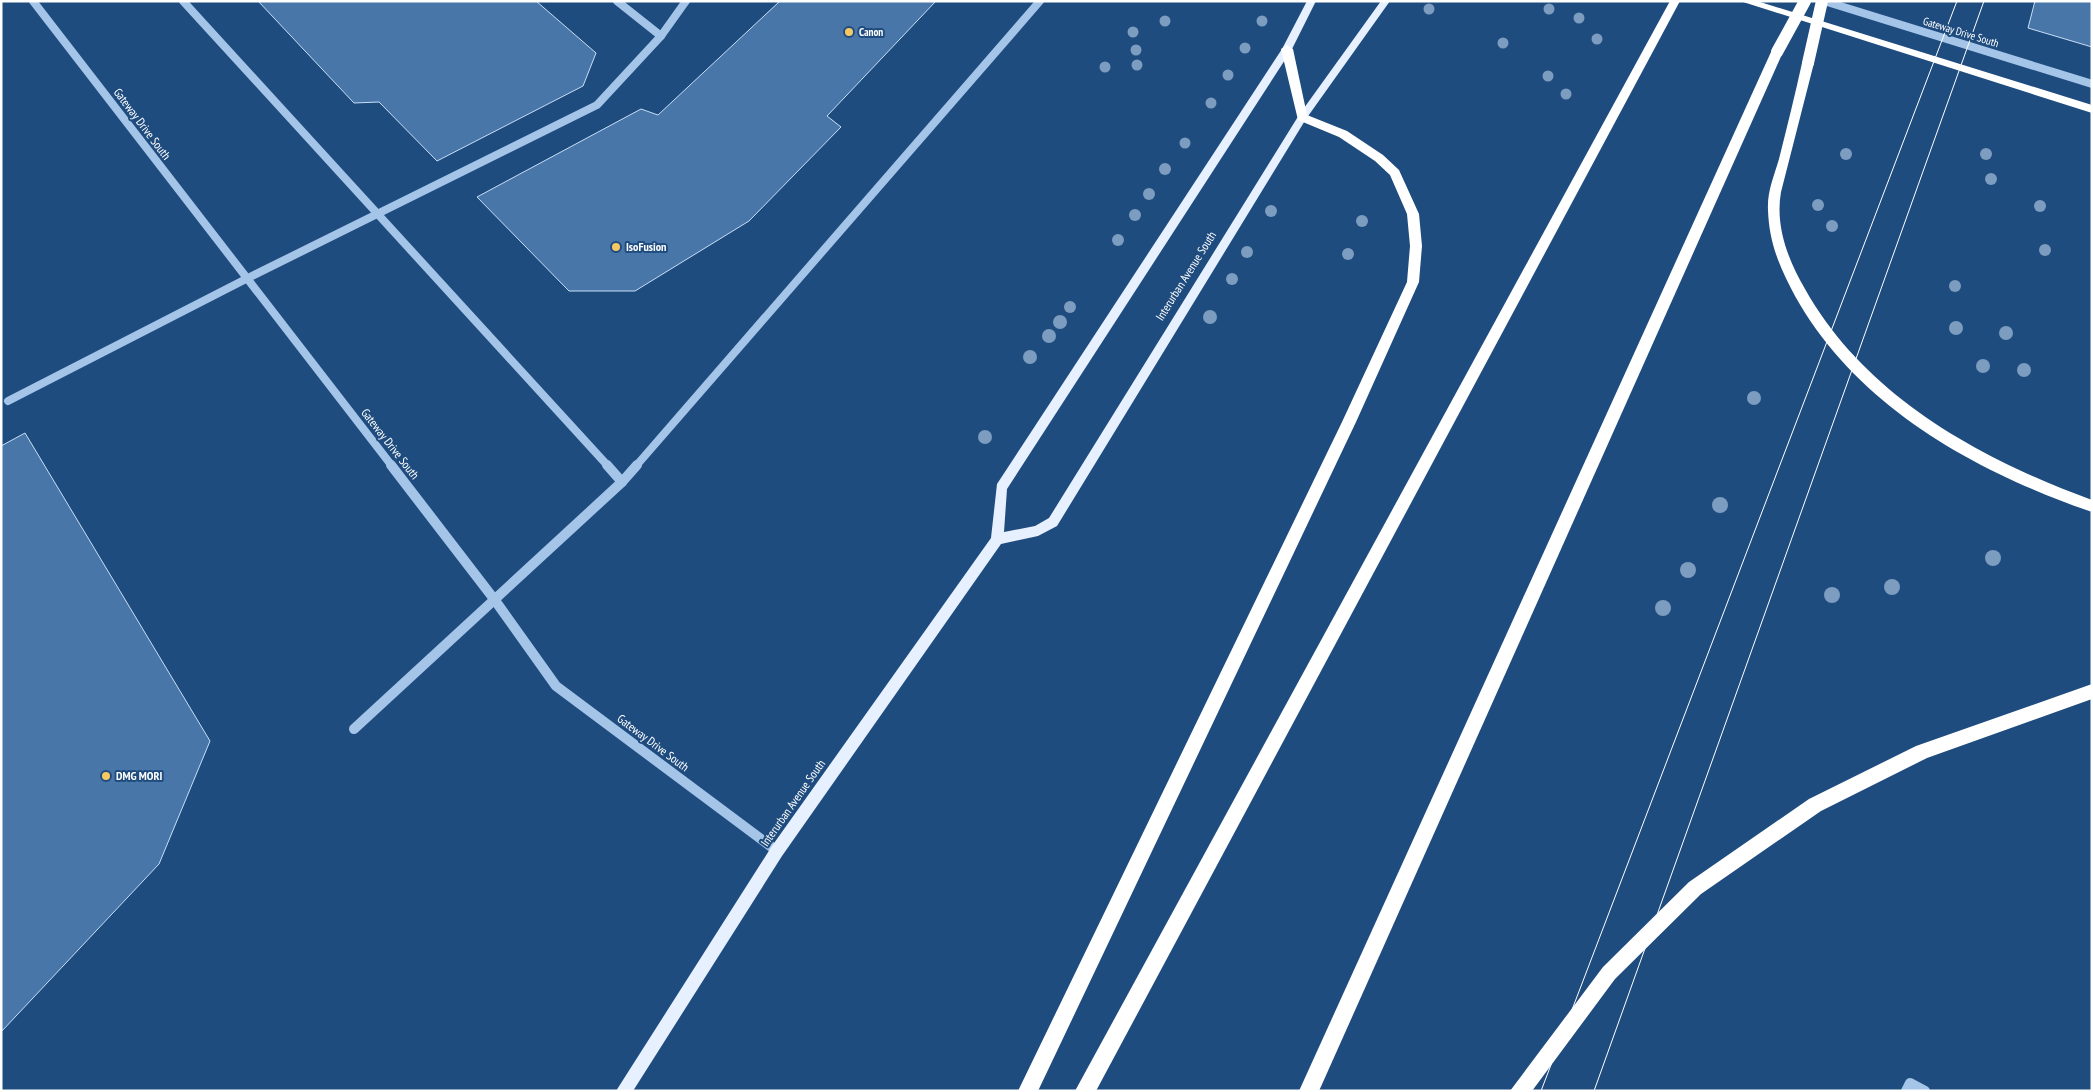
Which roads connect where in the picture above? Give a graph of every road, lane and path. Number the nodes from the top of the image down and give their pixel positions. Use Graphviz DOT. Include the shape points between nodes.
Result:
graph roads {
  1 [pos="33,1"];
  2 [pos="183,1"];
  3 [pos="617,1"];
  4 [pos="686,1"];
  5 [pos="1040,1"];
  6 [pos="1312,1"];
  7 [pos="1386,1"];
  8 [pos="1675,1"];
  9 [pos="1745,1"];
  10 [pos="1805,1"];
  11 [pos="1823,1"];
  12 [pos="661,36"];
  13 [pos="1287,49"];
  14 [pos="2092,84"];
  15 [pos="2092,109"];
  16 [pos="1302,117"];
  17 [pos="378,215"];
  18 [pos="246,279"];
  19 [pos="8,401"];
  20 [pos="622,482"];
  21 [pos="2092,506"];
  22 [pos="997,540"];
  23 [pos="494,599"];
  24 [pos="2092,691"];
  25 [pos="354,729"];
  26 [pos="777,851"];
  27 [pos="1908,1087"];
  28 [pos="624,1091"];
  29 [pos="1028,1091"];
  30 [pos="1085,1091"];
  31 [pos="1309,1091"];
  32 [pos="1520,1091"];
  33 [pos="1925,1091"];
  1 -- 18 [label="street, Gateway Drive South"];
  2 -- 17 [label="street"];
  3 -- 12 [label="street"];
  4 -- 12 [label="street"];
  5 -- 20 [label="street"];
  6 -- 13 [label="main road"];
  7 -- 16 [label="main road, Interurban Avenue South"];
  8 -- 30 [label="highway"];
  9 -- 15 [label="highway"];
  10 -- 31 [label="highway, bridge" via="1777,52"];
  11 -- 14 [label="street, Gateway Drive South"];
  11 -- 21 [label="highway, bridge" via="1773,204 1780,251 1799,295 1827,336 1863,374 1912,415 1951,442 2001,469"];
  12 -- 17 [label="street" via="596,105"];
  13 -- 16 [label="highway"];
  13 -- 22 [label="main road" via="1001,488"];
  16 -- 22 [label="main road, Interurban Avenue South" via="1052,522 1038,531"];
  16 -- 29 [label="highway" via="1343,134 1395,172 1413,214 1416,246 1413,282"];
  17 -- 18 [label="street"];
  17 -- 20 [label="street"];
  18 -- 19 [label="street"];
  18 -- 23 [label="street, Gateway Drive South"];
  20 -- 23 [label="street"];
  22 -- 26 [label="main road, Interurban Avenue South"];
  23 -- 25 [label="street"];
  23 -- 26 [label="street, Gateway Drive South" via="556,686"];
  24 -- 32 [label="highway" via="1922,752 1815,805 1695,888 1609,973"];
  26 -- 28 [label="main road, Interurban Avenue South"];
  27 -- 33 [label="street"];
}
